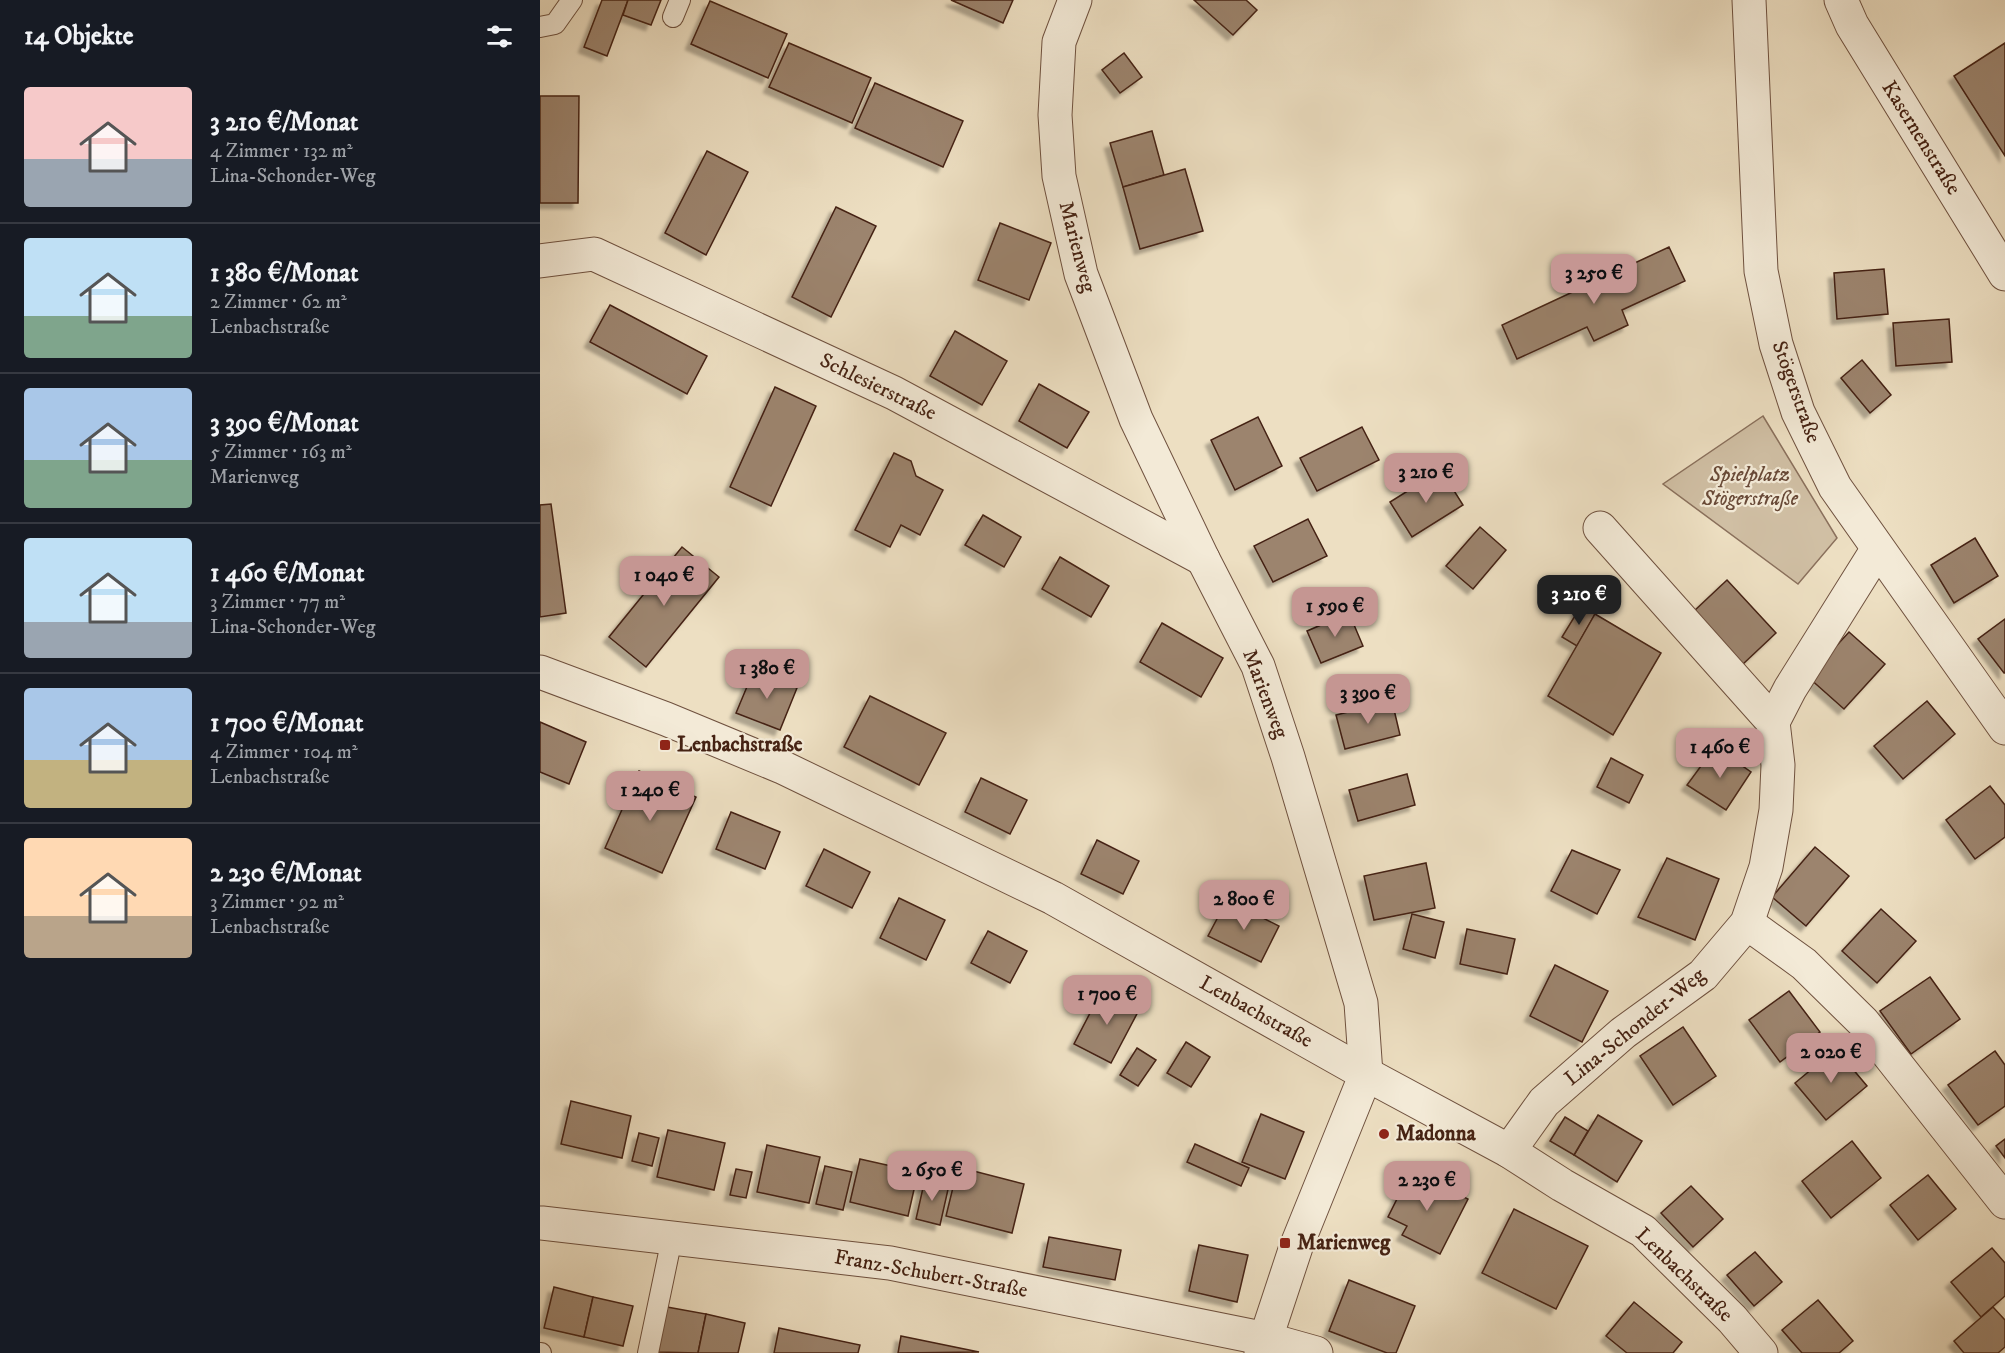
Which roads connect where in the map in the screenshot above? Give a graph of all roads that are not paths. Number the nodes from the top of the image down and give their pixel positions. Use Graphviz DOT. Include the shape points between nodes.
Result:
graph roads {
  1 [pos="572,0"];
  2 [pos="1075,0"];
  3 [pos="1749,0"];
  4 [pos="1840,0"];
  5 [pos="540,27"];
  6 [pos="540,261"];
  7 [pos="2005,274"];
  8 [pos="1600,528"];
  9 [pos="1877,550"];
  10 [pos="1203,560"];
  11 [pos="540,672"];
  12 [pos="1773,722"];
  13 [pos="2005,728"];
  14 [pos="1747,923"];
  15 [pos="1366,1074"];
  16 [pos="1509,1151"];
  17 [pos="2005,1202"];
  18 [pos="542,1223"];
  19 [pos="672,1238"];
  20 [pos="1263,1346"];
  21 [pos="648,1353"];
  22 [pos="1316,1353"];
  23 [pos="1761,1353"];
  1 -- 5 [label="lane" via="555,24"];
  2 -- 10 [label="street, Marienweg" via="1059,42 1055,115 1059,176 1081,274 1136,419"];
  3 -- 9 [label="street, Stögerstraße" via="1761,271 1776,344 1798,412 1835,487"];
  4 -- 7 [label="street, Kasernenstraße"];
  6 -- 10 [label="street, Schlesierstraße" via="594,254 894,393"];
  8 -- 12 [label="street"];
  9 -- 12 [label="street"];
  9 -- 13 [label="street, Stögerstraße"];
  10 -- 15 [label="street, Marienweg" via="1258,666 1288,757 1361,1003"];
  11 -- 15 [label="street, Lenbachstraße" via="782,767 1053,898"];
  12 -- 14 [label="street, Lina-Schonder-Weg" via="1778,765 1776,810 1766,867"];
  14 -- 16 [label="street, Lina-Schonder-Weg" via="1703,975 1623,1033 1544,1102"];
  14 -- 17 [label="street" via="1804,964 1863,1022"];
  15 -- 16 [label="street, Lenbachstraße"];
  15 -- 20 [label="street, Marienweg" via="1296,1247"];
  16 -- 23 [label="street, Lenbachstraße" via="1643,1231"];
  18 -- 19 [label="street, Franz-Schubert-Straße"];
  19 -- 20 [label="street, Franz-Schubert-Straße" via="890,1263"];
  19 -- 21 [label="lane"];
  20 -- 22 [label="street, Franz-Schubert-Straße"];
}
